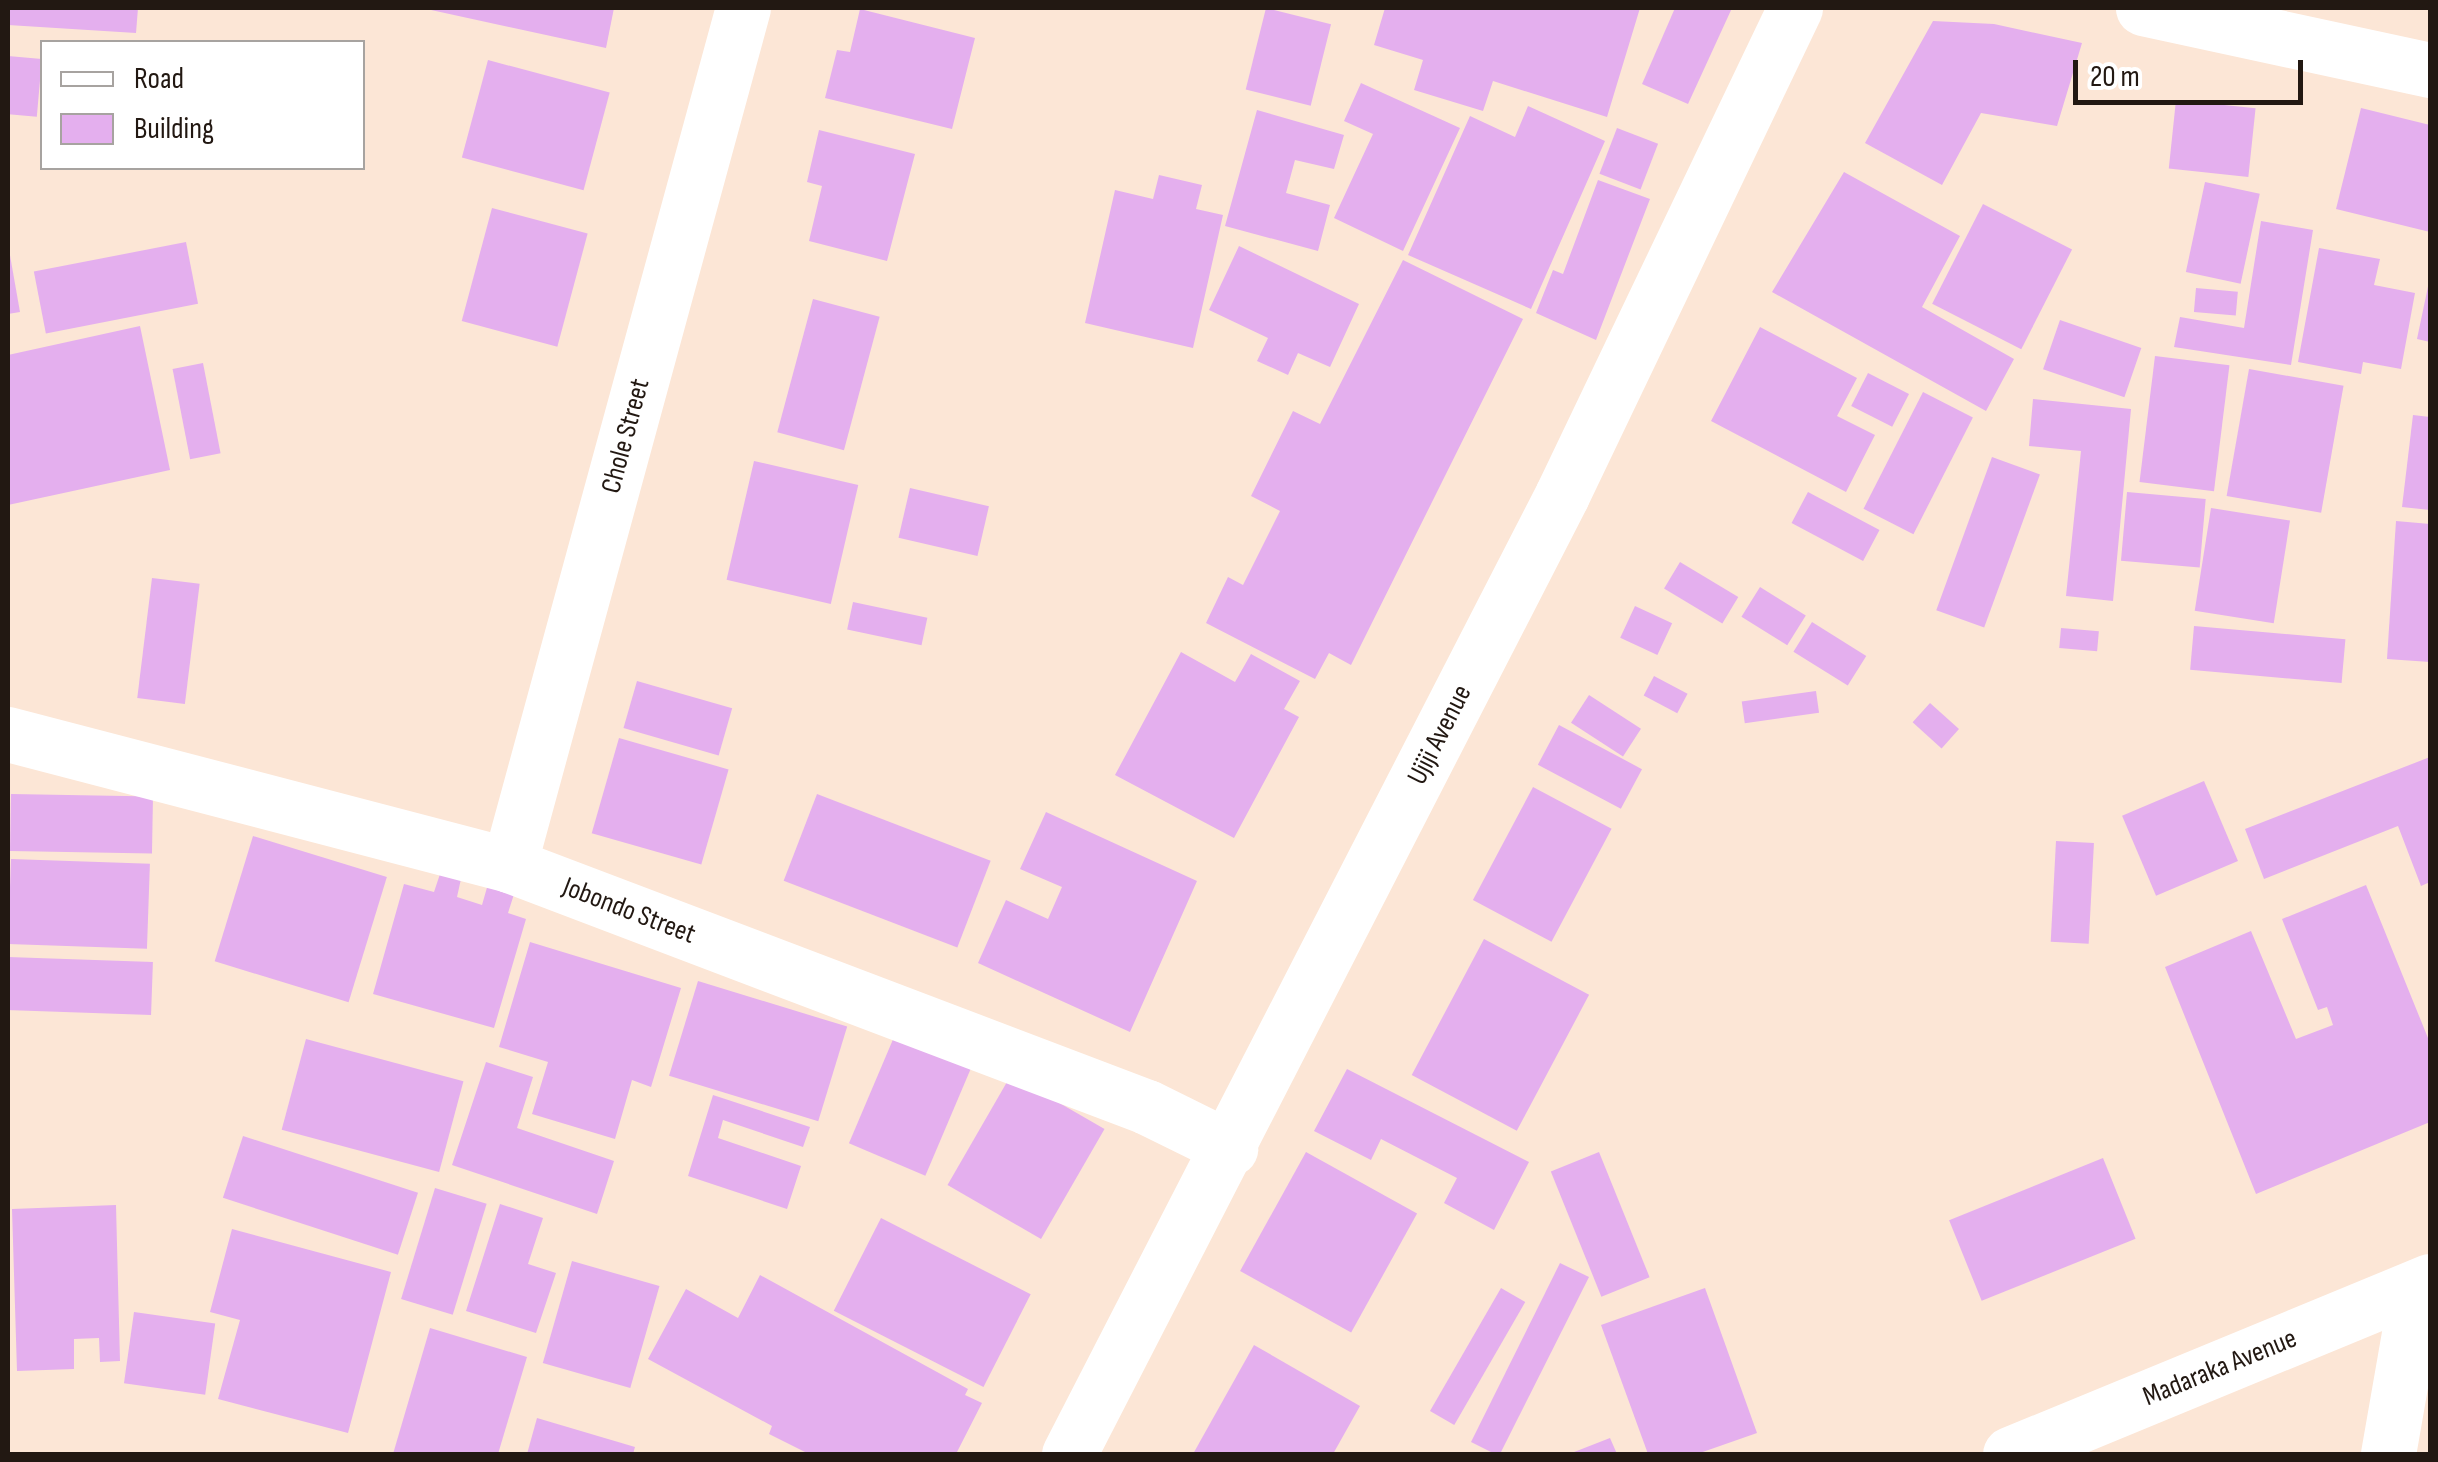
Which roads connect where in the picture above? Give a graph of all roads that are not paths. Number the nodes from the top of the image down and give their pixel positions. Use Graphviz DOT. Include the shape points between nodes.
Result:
graph roads {
  1 [pos="743,8"];
  2 [pos="1795,8"];
  3 [pos="2143,8"];
  4 [pos="2430,70"];
  5 [pos="8,734"];
  6 [pos="508,865"];
  7 [pos="1230,1148"];
  8 [pos="2424,1285"];
  9 [pos="1070,1454"];
  10 [pos="2010,1454"];
  11 [pos="2388,1454"];
  1 -- 6 [label="street, Chole Street"];
  2 -- 7 [label="street, Ujiji Avenue" via="1562,495"];
  3 -- 4 [label="street"];
  5 -- 6 [label="street, Jobondo Street"];
  6 -- 7 [label="street, Jobondo Street" via="1148,1107"];
  7 -- 9 [label="street, Ujiji Avenue"];
  8 -- 10 [label="street, Madaraka Avenue"];
  8 -- 11 [label="street"];
}
